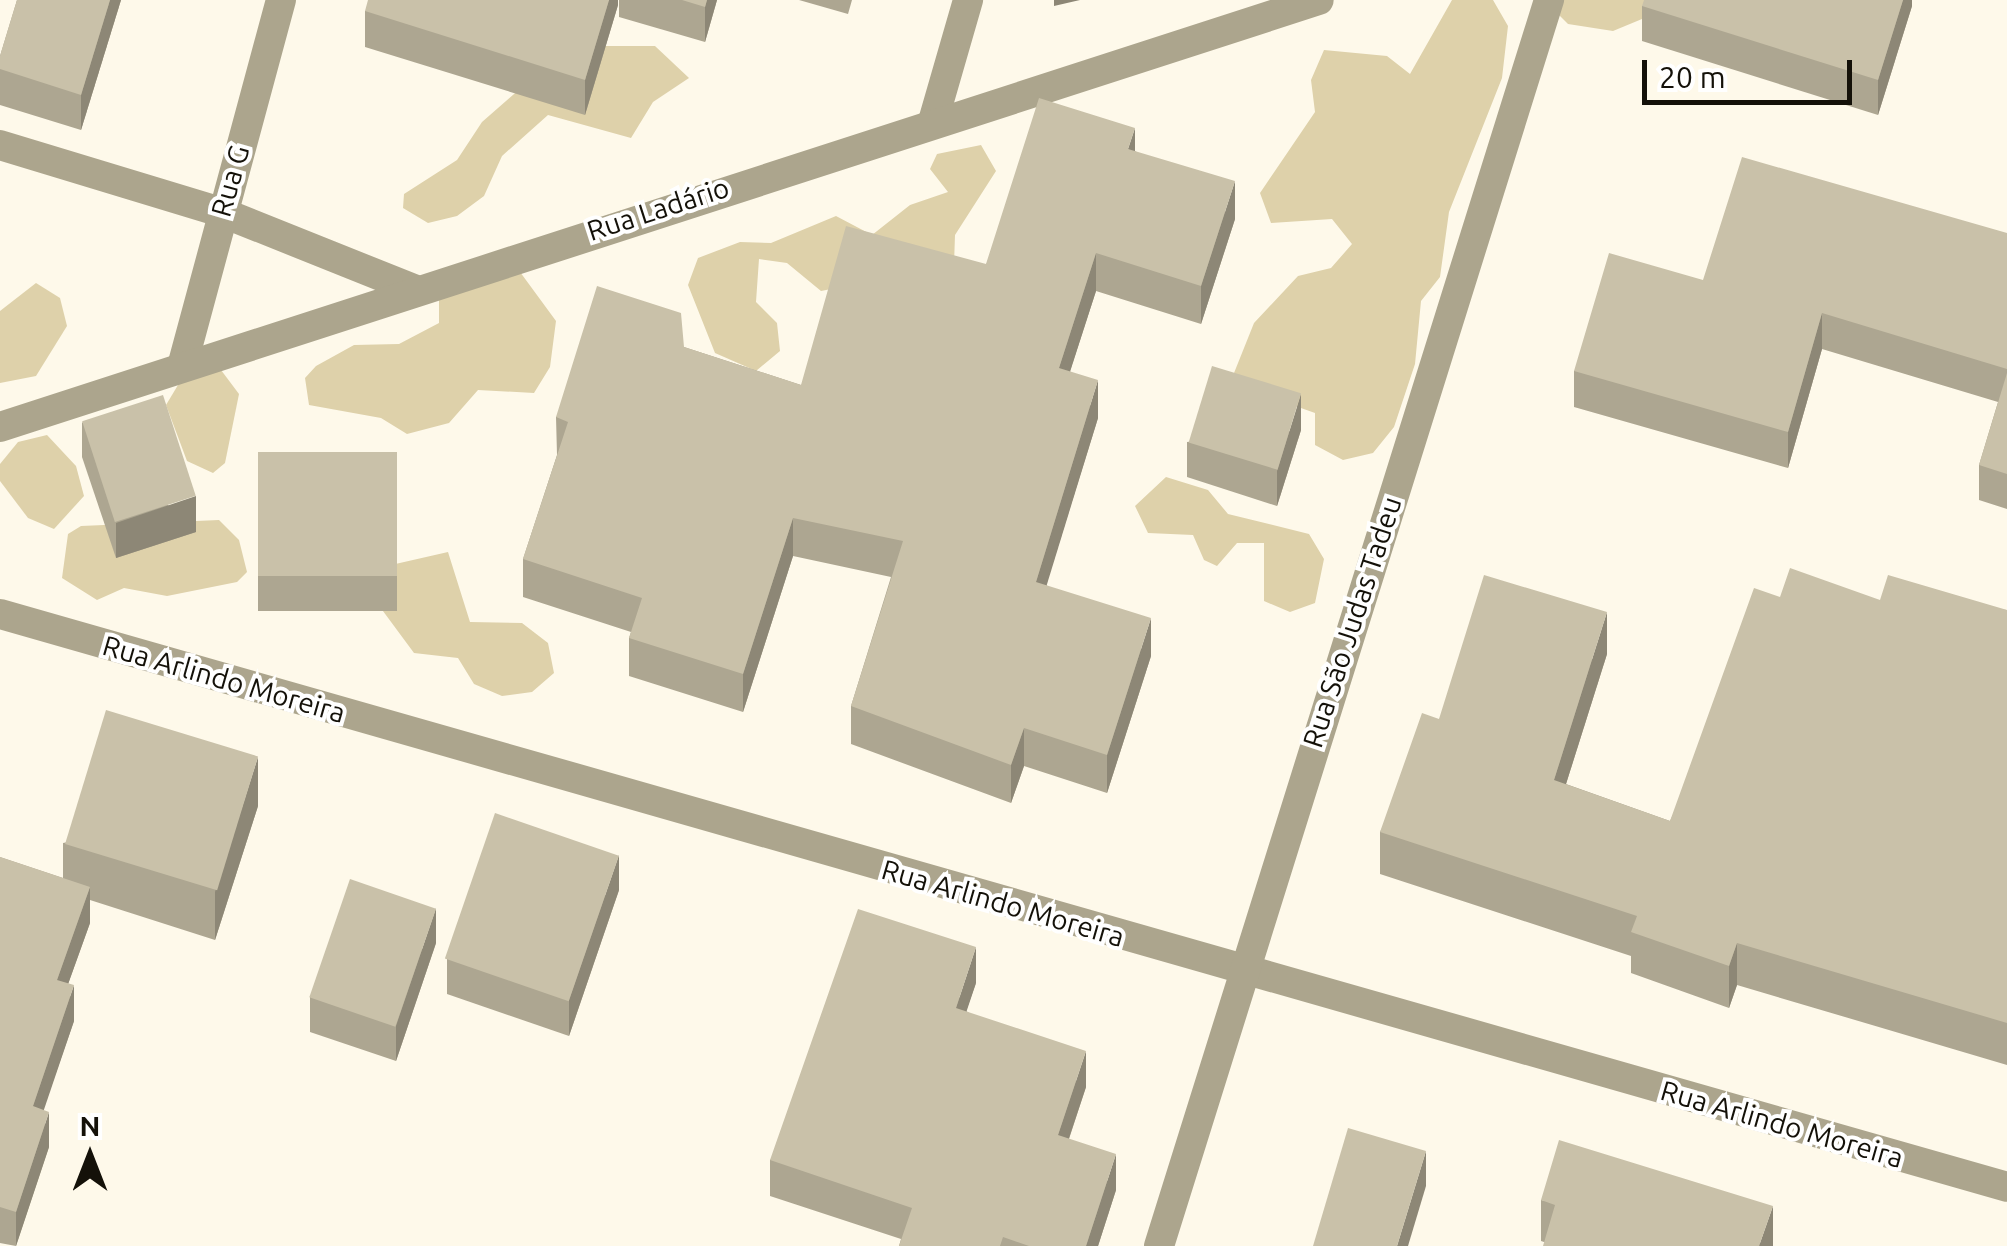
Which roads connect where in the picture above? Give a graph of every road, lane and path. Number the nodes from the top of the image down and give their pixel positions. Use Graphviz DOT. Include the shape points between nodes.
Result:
graph roads {
  1 [pos="281,0"];
  2 [pos="968,0"];
  3 [pos="1319,0"];
  4 [pos="1548,0"];
  5 [pos="934,118"];
  6 [pos="0,146"];
  7 [pos="221,212"];
  8 [pos="414,288"];
  9 [pos="183,362"];
  10 [pos="0,427"];
  11 [pos="0,614"];
  12 [pos="1241,972"];
  13 [pos="2007,1187"];
  14 [pos="1159,1246"];
  1 -- 7 [label="street, Rua G"];
  2 -- 5 [label="street"];
  3 -- 5 [label="street, Rua Ladário"];
  4 -- 12 [label="street, Rua São Judas Tadeu"];
  5 -- 8 [label="street, Rua Ladário"];
  6 -- 7 [label="street"];
  7 -- 8 [label="street"];
  7 -- 9 [label="street, Rua G"];
  8 -- 9 [label="street, Rua Ladário"];
  9 -- 10 [label="street, Rua Ladário"];
  11 -- 12 [label="street, Rua Arlindo Moreira"];
  12 -- 13 [label="street, Rua Arlindo Moreira"];
  12 -- 14 [label="street, Rua São Judas Tadeu"];
}
